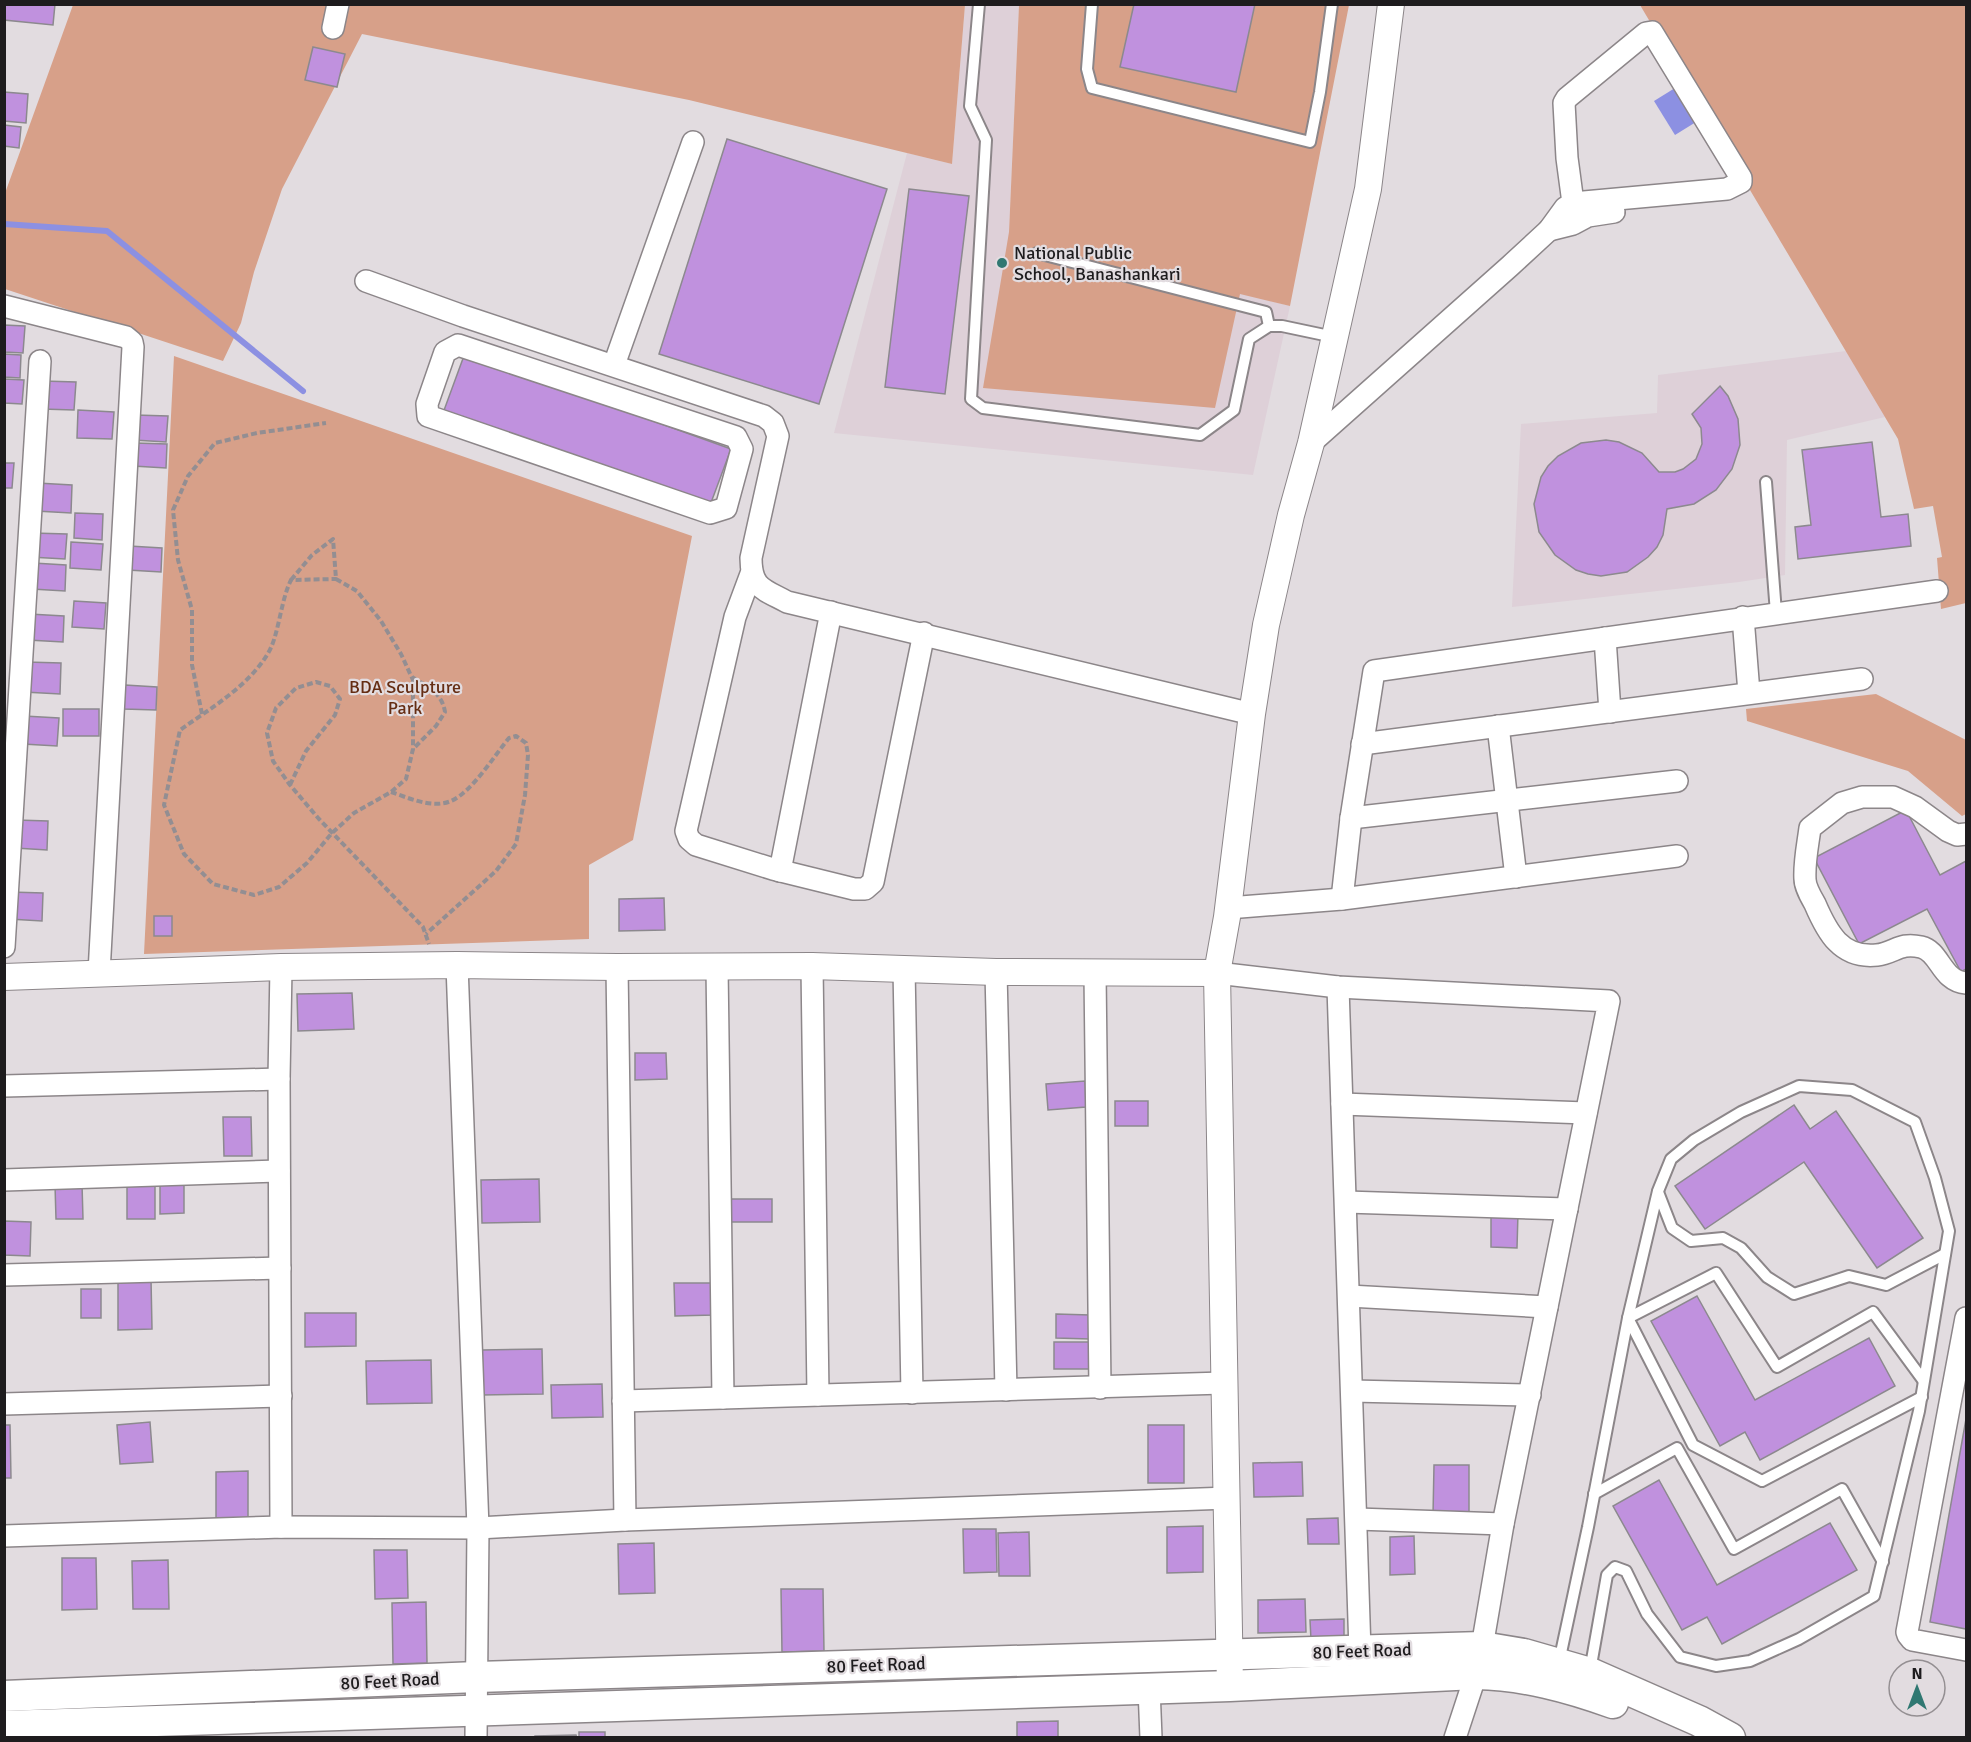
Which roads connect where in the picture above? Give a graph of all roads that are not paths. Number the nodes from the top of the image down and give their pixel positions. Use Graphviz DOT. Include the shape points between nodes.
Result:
graph roads {
  1 [pos="338,4"];
  2 [pos="979,4"];
  3 [pos="1092,4"];
  4 [pos="1332,4"];
  5 [pos="1391,4"];
  6 [pos="333,28"];
  7 [pos="693,142"];
  8 [pos="1754,193"];
  9 [pos="1572,203"];
  10 [pos="1549,230"];
  11 [pos="1037,253"];
  12 [pos="366,281"];
  13 [pos="4,306"];
  14 [pos="1269,326"];
  15 [pos="1334,338"];
  16 [pos="554,346"];
  17 [pos="40,361"];
  18 [pos="614,364"];
  19 [pos="544,374"];
  20 [pos="1311,443"];
  21 [pos="1766,482"];
  22 [pos="751,574"];
  23 [pos="1938,591"];
  24 [pos="831,612"];
  25 [pos="1776,613"];
  26 [pos="1743,617"];
  27 [pos="924,633"];
  28 [pos="1605,638"];
  29 [pos="1862,679"];
  30 [pos="1749,693"];
  31 [pos="1610,712"];
  32 [pos="1252,714"];
  33 [pos="1498,726"];
  34 [pos="1362,744"];
  35 [pos="1677,781"];
  36 [pos="1507,800"];
  37 [pos="1351,818"];
  38 [pos="1966,834"];
  39 [pos="1677,856"];
  40 [pos="780,871"];
  41 [pos="1516,877"];
  42 [pos="1342,899"];
  43 [pos="1226,922"];
  44 [pos="4,947"];
  45 [pos="447,965"];
  46 [pos="812,966"];
  47 [pos="281,967"];
  48 [pos="617,967"];
  49 [pos="717,967"];
  50 [pos="904,968"];
  51 [pos="996,972"];
  52 [pos="99,973"];
  53 [pos="1095,973"];
  54 [pos="1218,974"];
  55 [pos="4,977"];
  56 [pos="1966,982"];
  57 [pos="1338,987"];
  58 [pos="279,1079"];
  59 [pos="4,1086"];
  60 [pos="1342,1104"];
  61 [pos="1586,1113"];
  62 [pos="279,1171"];
  63 [pos="4,1180"];
  64 [pos="1658,1191"];
  65 [pos="1346,1202"];
  66 [pos="1567,1209"];
  67 [pos="1945,1254"];
  68 [pos="280,1268"];
  69 [pos="4,1275"];
  70 [pos="1349,1296"];
  71 [pos="1547,1307"];
  72 [pos="1628,1318"];
  73 [pos="1966,1318"];
  74 [pos="1923,1380"];
  75 [pos="1223,1383"];
  76 [pos="1100,1388"];
  77 [pos="1006,1390"];
  78 [pos="1352,1391"];
  79 [pos="912,1393"];
  80 [pos="818,1395"];
  81 [pos="1530,1395"];
  82 [pos="281,1396"];
  83 [pos="1922,1397"];
  84 [pos="723,1398"];
  85 [pos="623,1401"];
  86 [pos="4,1404"];
  87 [pos="1594,1494"];
  88 [pos="1228,1498"];
  89 [pos="1357,1519"];
  90 [pos="625,1520"];
  91 [pos="1503,1524"];
  92 [pos="281,1527"];
  93 [pos="478,1528"];
  94 [pos="4,1536"];
  95 [pos="1883,1562"];
  96 [pos="1966,1650"];
  97 [pos="1360,1651"];
  98 [pos="1230,1654"];
  99 [pos="1479,1661"];
  100 [pos="1559,1663"];
  101 [pos="1590,1672"];
  102 [pos="477,1677"];
  103 [pos="1230,1686"];
  104 [pos="1149,1688"];
  105 [pos="4,1696"];
  106 [pos="225,1708"];
  107 [pos="476,1724"];
  108 [pos="4,1726"];
  109 [pos="1151,1737"];
  110 [pos="1455,1737"];
  111 [pos="1700,1737"];
  112 [pos="1730,1737"];
  1 -- 6 [label="street"];
  2 -- 14 [label="lane" via="970,106 986,140 971,399 983,408 1200,435 1234,410 1249,339"];
  3 -- 4 [label="lane" via="1087,69 1092,88 1310,142"];
  5 -- 15 [label="street" via="1368,189"];
  7 -- 18 [label="street"];
  8 -- 10 [label="street" via="1588,216"];
  9 -- 9 [label="street" via="1726,189 1741,182 1652,32 1646,33 1564,104"];
  9 -- 10 [label="street"];
  10 -- 20 [label="street"];
  11 -- 14 [label="lane" via="1266,312"];
  12 -- 16 [label="street"];
  13 -- 52 [label="street" via="126,337 133,347"];
  14 -- 15 [label="lane"];
  15 -- 20 [label="street"];
  16 -- 18 [label="street"];
  16 -- 19 [label="street"];
  17 -- 44 [label="street"];
  18 -- 22 [label="street" via="764,416 773,423 778,436 751,558"];
  19 -- 19 [label="street" via="736,437 742,448 726,508 710,513 428,416 426,404 445,352 458,345"];
  20 -- 32 [label="street" via="1266,625"];
  21 -- 25 [label="lane"];
  22 -- 24 [label="street" via="760,588 788,602"];
  22 -- 40 [label="street" via="735,617 686,831 688,839 696,845"];
  23 -- 25 [label="street"];
  24 -- 27 [label="street"];
  24 -- 40 [label="street"];
  25 -- 26 [label="street"];
  26 -- 28 [label="street"];
  26 -- 30 [label="street"];
  27 -- 32 [label="street"];
  27 -- 40 [label="street" via="873,882 865,889 854,889"];
  28 -- 31 [label="street"];
  28 -- 34 [label="street" via="1374,671"];
  29 -- 30 [label="street"];
  30 -- 31 [label="street"];
  31 -- 33 [label="street"];
  32 -- 43 [label="street"];
  33 -- 34 [label="street"];
  33 -- 36 [label="street"];
  34 -- 37 [label="street"];
  35 -- 36 [label="street"];
  36 -- 37 [label="street"];
  36 -- 41 [label="street"];
  37 -- 42 [label="street"];
  38 -- 56 [label="street" via="1948,831 1893,796 1862,797 1842,804 1810,828 1805,881 1823,923 1845,950 1877,955 1905,945 1925,948 1948,976"];
  39 -- 41 [label="street"];
  41 -- 42 [label="street"];
  42 -- 43 [label="street"];
  43 -- 54 [label="street"];
  45 -- 47 [label="street"];
  45 -- 48 [label="street"];
  45 -- 93 [label="street"];
  46 -- 49 [label="street"];
  46 -- 50 [label="street"];
  46 -- 80 [label="street"];
  47 -- 52 [label="street"];
  47 -- 58 [label="street"];
  48 -- 49 [label="street"];
  48 -- 85 [label="street"];
  49 -- 84 [label="street"];
  50 -- 51 [label="street"];
  50 -- 79 [label="street"];
  51 -- 53 [label="street"];
  51 -- 77 [label="street"];
  52 -- 55 [label="street"];
  53 -- 54 [label="street"];
  53 -- 76 [label="street"];
  54 -- 57 [label="street"];
  54 -- 75 [label="street"];
  57 -- 60 [label="street"];
  57 -- 61 [label="street" via="1609,1001"];
  58 -- 59 [label="street"];
  58 -- 62 [label="street"];
  60 -- 61 [label="street"];
  60 -- 65 [label="street"];
  61 -- 66 [label="street"];
  62 -- 63 [label="street"];
  62 -- 68 [label="street"];
  64 -- 67 [label="lane" via="1672,1228 1691,1240 1723,1238 1742,1248 1767,1277 1794,1293 1849,1276 1886,1285"];
  64 -- 67 [label="lane" via="1671,1159 1741,1112 1799,1086 1852,1090 1915,1122 1949,1231"];
  64 -- 72 [label="lane"];
  65 -- 66 [label="street"];
  65 -- 70 [label="street"];
  66 -- 71 [label="street"];
  67 -- 74 [label="lane"];
  68 -- 69 [label="street"];
  68 -- 82 [label="street"];
  70 -- 71 [label="street"];
  70 -- 78 [label="street"];
  71 -- 81 [label="street"];
  72 -- 74 [label="lane" via="1716,1273 1777,1367 1873,1312"];
  72 -- 83 [label="lane" via="1693,1445 1762,1481"];
  72 -- 87 [label="lane"];
  73 -- 96 [label="street" via="1907,1632 1912,1640"];
  74 -- 83 [label="lane"];
  75 -- 76 [label="street"];
  75 -- 88 [label="street"];
  76 -- 77 [label="street"];
  77 -- 79 [label="street"];
  78 -- 81 [label="street"];
  78 -- 89 [label="street"];
  79 -- 80 [label="street"];
  80 -- 84 [label="street"];
  81 -- 91 [label="street"];
  82 -- 86 [label="street"];
  82 -- 92 [label="street"];
  83 -- 95 [label="lane"];
  84 -- 85 [label="street"];
  85 -- 90 [label="street"];
  87 -- 95 [label="lane" via="1677,1448 1734,1549 1842,1489"];
  87 -- 100 [label="lane"];
  88 -- 90 [label="street"];
  88 -- 98 [label="street"];
  89 -- 91 [label="street"];
  89 -- 97 [label="street"];
  90 -- 93 [label="street"];
  91 -- 99 [label="street"];
  92 -- 93 [label="street"];
  92 -- 94 [label="street"];
  93 -- 102 [label="street"];
  95 -- 101 [label="lane" via="1874,1596 1799,1639 1750,1661 1716,1666 1680,1657 1647,1614 1626,1571 1614,1567 1607,1575"];
  97 -- 98 [label="main road, 80 Feet Road"];
  97 -- 99 [label="main road, 80 Feet Road"];
  98 -- 102 [label="main road, 80 Feet Road"];
  98 -- 103 [label="street"];
  99 -- 100 [label="main road, 80 Feet Road" via="1524,1654"];
  99 -- 103 [label="main road, 80 Feet Road"];
  99 -- 110 [label="street"];
  99 -- 111 [label="main road, 80 Feet Road" via="1580,1691"];
  100 -- 101 [label="main road, 80 Feet Road"];
  101 -- 112 [label="main road, 80 Feet Road"];
  102 -- 106 [label="main road, 80 Feet Road"];
  102 -- 107 [label="street"];
  103 -- 104 [label="main road, 80 Feet Road"];
  104 -- 107 [label="main road, 80 Feet Road"];
  104 -- 109 [label="street"];
  105 -- 106 [label="main road, 80 Feet Road"];
  106 -- 107 [label="main road, 80 Feet Road"];
  106 -- 108 [label="main road, 80 Feet Road"];
}
